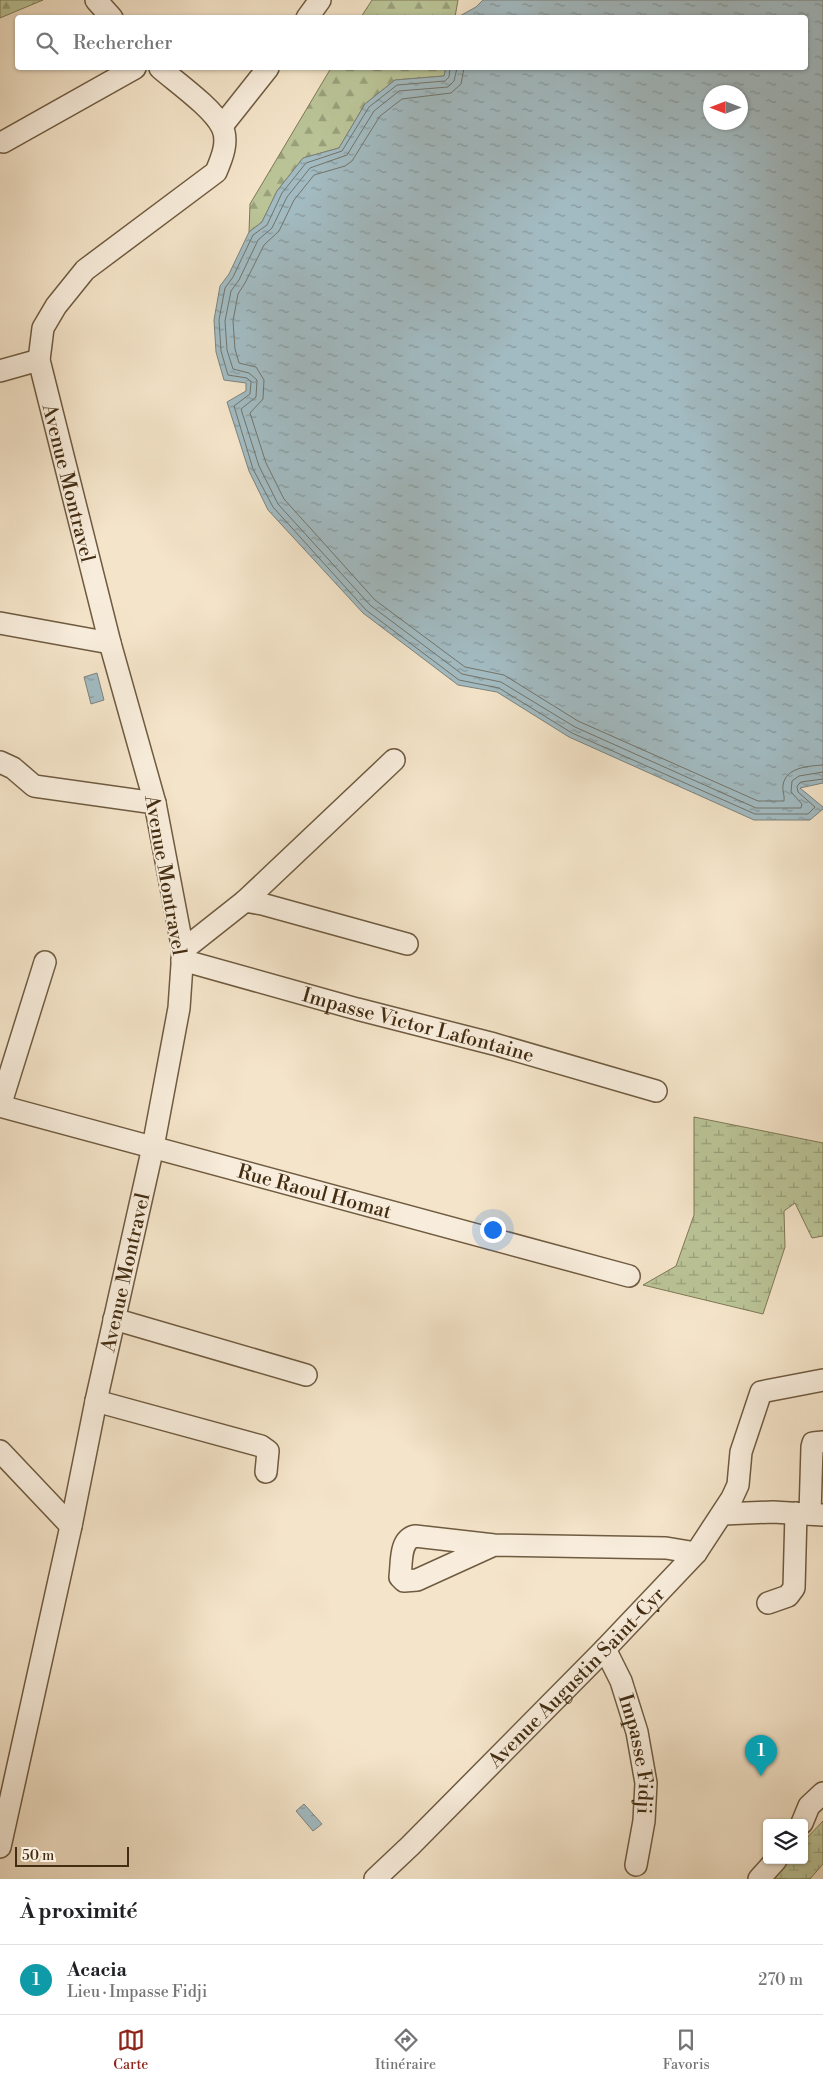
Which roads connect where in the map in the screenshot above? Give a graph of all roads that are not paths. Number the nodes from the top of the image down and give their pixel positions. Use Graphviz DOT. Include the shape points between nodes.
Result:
graph roads {
  1 [pos="96,0"];
  2 [pos="320,0"];
  3 [pos="109,15"];
  4 [pos="309,15"];
  5 [pos="131,70"];
  6 [pos="162,70"];
  7 [pos="266,70"];
  8 [pos="222,126"];
  9 [pos="3,142"];
  10 [pos="39,360"];
  11 [pos="0,371"];
  12 [pos="0,623"];
  13 [pos="110,643"];
  14 [pos="394,760"];
  15 [pos="0,762"];
  16 [pos="155,804"];
  17 [pos="245,901"];
  18 [pos="408,944"];
  19 [pos="182,955"];
  20 [pos="45,962"];
  21 [pos="656,1090"];
  22 [pos="0,1106"];
  23 [pos="153,1147"];
  24 [pos="629,1276"];
  25 [pos="114,1319"];
  26 [pos="306,1375"];
  27 [pos="823,1380"];
  28 [pos="96,1401"];
  29 [pos="823,1442"];
  30 [pos="0,1451"];
  31 [pos="266,1472"];
  32 [pos="723,1514"];
  33 [pos="810,1514"];
  34 [pos="71,1526"];
  35 [pos="494,1545"];
  36 [pos="696,1553"];
  37 [pos="768,1603"];
  38 [pos="605,1649"];
  39 [pos="6,1787"];
  40 [pos="823,1793"];
  41 [pos="804,1819"];
  42 [pos="0,1847"];
  43 [pos="772,1864"];
  44 [pos="636,1865"];
  45 [pos="384,1876"];
  46 [pos="759,1879"];
  1 -- 3 [label="street"];
  2 -- 4 [label="street"];
  5 -- 9 [label="street"];
  6 -- 8 [label="street"];
  7 -- 8 [label="street"];
  8 -- 10 [label="street, Avenue Montravel" via="224,149 216,172 85,270 43,328"];
  10 -- 11 [label="street"];
  10 -- 13 [label="street, Avenue Montravel"];
  12 -- 13 [label="street"];
  13 -- 16 [label="street, Avenue Montravel"];
  14 -- 17 [label="street"];
  15 -- 16 [label="street" via="13,768 34,786"];
  16 -- 19 [label="street, Avenue Montravel"];
  17 -- 18 [label="street"];
  17 -- 19 [label="street"];
  19 -- 21 [label="street, Impasse Victor Lafontaine" via="357,1009"];
  19 -- 23 [label="street, Avenue Montravel" via="179,1008"];
  20 -- 22 [label="street"];
  22 -- 23 [label="street, Rue Raoul Homat"];
  23 -- 24 [label="street, Rue Raoul Homat"];
  23 -- 25 [label="street, Avenue Montravel"];
  25 -- 26 [label="street"];
  25 -- 28 [label="street, Avenue Montravel"];
  27 -- 32 [label="street, Avenue Augustin Saint-Cyr" via="761,1392 741,1452 738,1485"];
  28 -- 31 [label="street" via="261,1446 268,1451"];
  28 -- 34 [label="street, Avenue Montravel"];
  29 -- 33 [label="street" via="813,1443 812,1447"];
  30 -- 34 [label="street"];
  32 -- 33 [label="street"];
  32 -- 36 [label="street, Avenue Augustin Saint-Cyr"];
  33 -- 37 [label="street" via="794,1588 788,1596"];
  34 -- 39 [label="street, Avenue Montravel"];
  35 -- 36 [label="street" via="666,1548"];
  36 -- 38 [label="street, Avenue Augustin Saint-Cyr"];
  38 -- 44 [label="street, Impasse Fidji" via="621,1681 637,1732 646,1783 644,1821"];
  38 -- 45 [label="street, Avenue Augustin Saint-Cyr"];
  39 -- 42 [label="street, Avenue Montravel"];
  40 -- 41 [label="street" via="809,1806"];
  43 -- 46 [label="street"];
}
